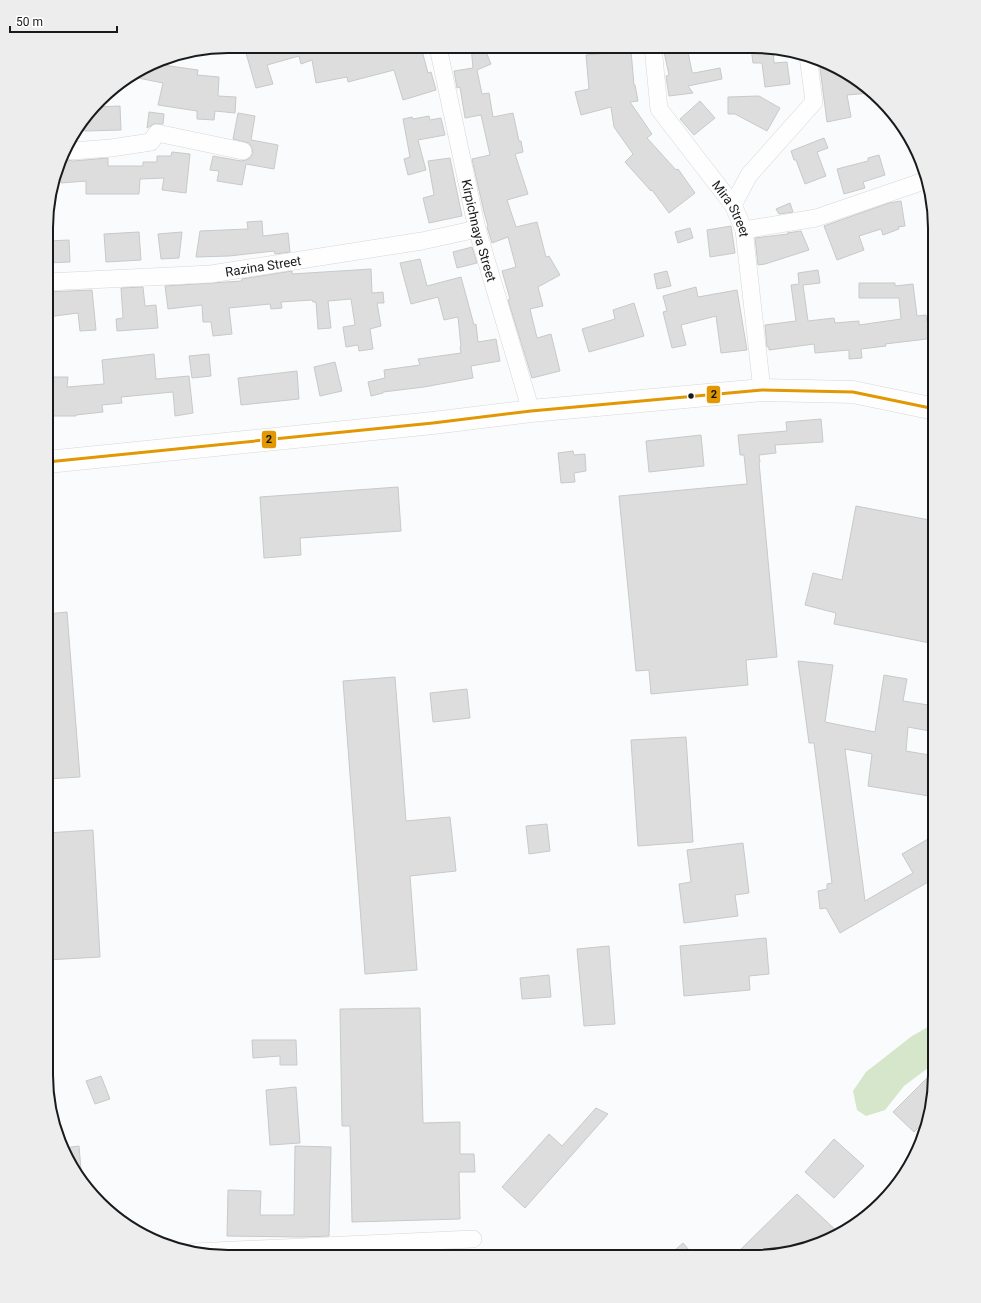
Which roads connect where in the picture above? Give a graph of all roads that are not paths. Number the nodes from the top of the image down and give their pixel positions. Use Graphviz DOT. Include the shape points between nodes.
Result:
graph roads {
  1 [pos="439,53"];
  2 [pos="654,53"];
  3 [pos="809,62"];
  4 [pos="71,151"];
  5 [pos="243,151"];
  6 [pos="922,182"];
  7 [pos="733,206"];
  8 [pos="477,229"];
  9 [pos="744,230"];
  10 [pos="53,282"];
  11 [pos="762,390"];
  12 [pos="928,408"];
  13 [pos="531,411"];
  14 [pos="53,461"];
  15 [pos="473,1239"];
  16 [pos="310,1250"];
  1 -- 8 [label="street, Kirpichnaya Street"];
  2 -- 7 [label="street, Mira Street" via="659,108"];
  3 -- 7 [label="street" via="814,102 750,175"];
  4 -- 5 [label="street" via="151,142 157,133"];
  6 -- 9 [label="street" via="816,218"];
  7 -- 9 [label="street, Mira Street"];
  8 -- 10 [label="street, Razina Street" via="422,241 211,274"];
  8 -- 13 [label="street, Kirpichnaya Street"];
  9 -- 11 [label="street, Mira Street"];
  11 -- 12 [label="main road" via="853,392"];
  11 -- 13 [label="main road"];
  13 -- 14 [label="main road"];
  15 -- 16 [label="street"];
}
